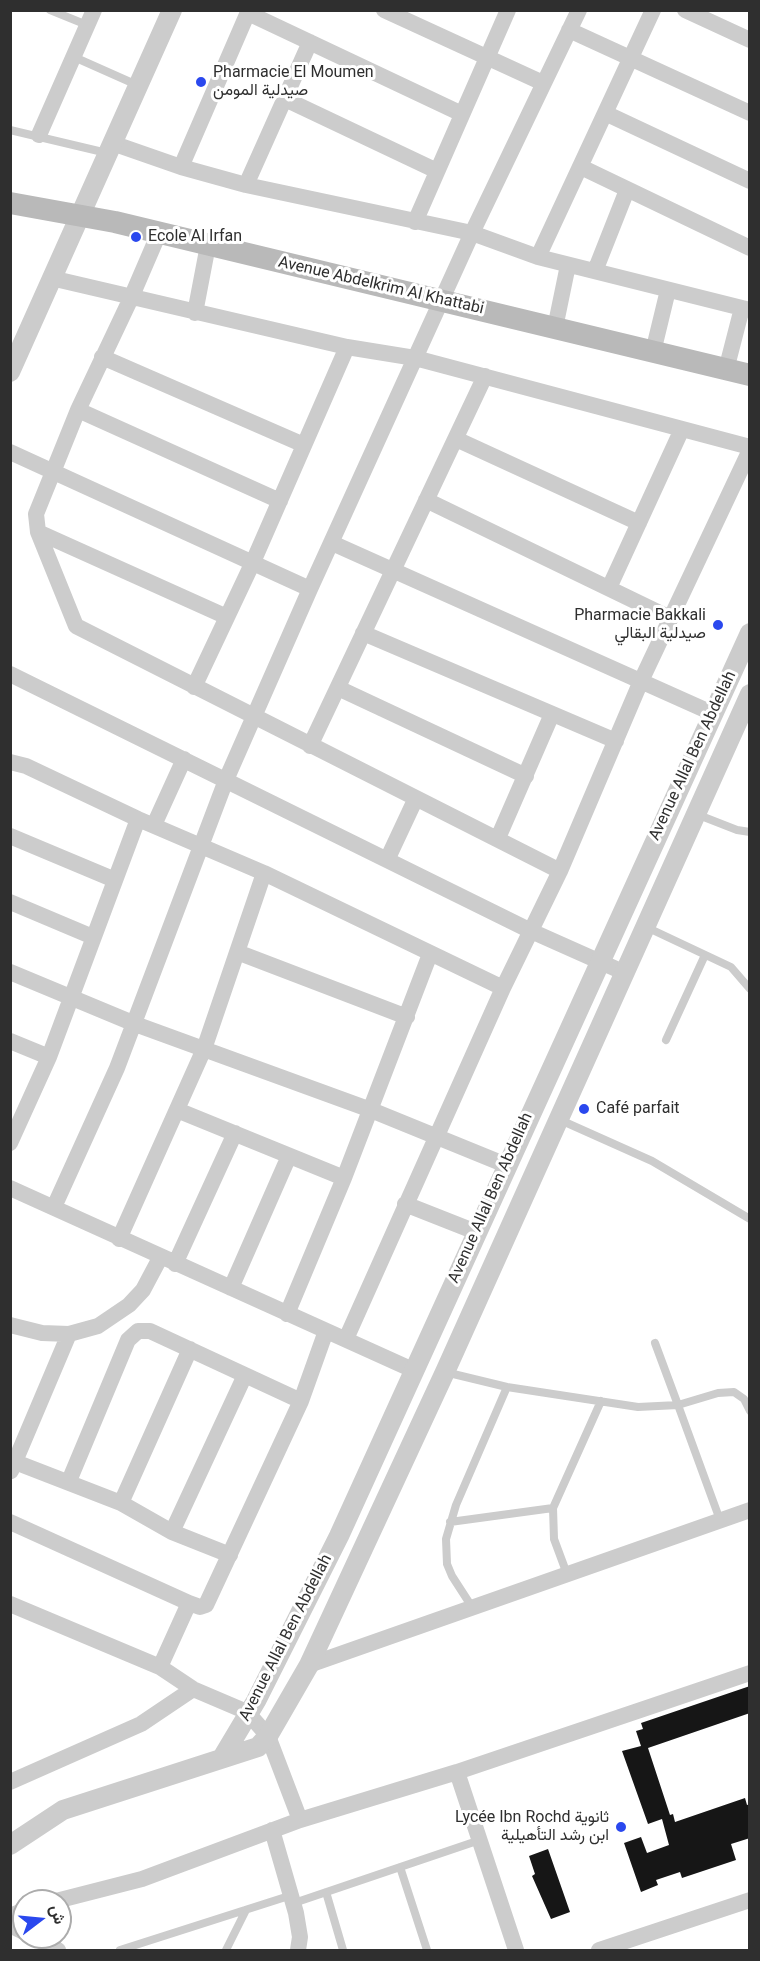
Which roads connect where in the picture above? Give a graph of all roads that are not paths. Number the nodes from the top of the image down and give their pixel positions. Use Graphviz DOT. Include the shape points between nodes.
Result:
graph roads {
  1 [pos="51,10"];
  2 [pos="172,10"];
  3 [pos="384,10"];
  4 [pos="508,10"];
  5 [pos="579,10"];
  6 [pos="653,10"];
  7 [pos="684,10"];
  8 [pos="249,12"];
  9 [pos="91,18"];
  10 [pos="570,30"];
  11 [pos="750,40"];
  12 [pos="310,42"];
  13 [pos="74,57"];
  14 [pos="486,57"];
  15 [pos="631,61"];
  16 [pos="543,83"];
  17 [pos="137,85"];
  18 [pos="285,99"];
  19 [pos="606,113"];
  20 [pos="750,113"];
  21 [pos="462,114"];
  22 [pos="10,130"];
  23 [pos="39,135"];
  24 [pos="110,148"];
  25 [pos="181,167"];
  26 [pos="581,167"];
  27 [pos="437,171"];
  28 [pos="750,181"];
  29 [pos="246,185"];
  30 [pos="627,190"];
  31 [pos="10,203"];
  32 [pos="79,214"];
  33 [pos="415,222"];
  34 [pos="159,233"];
  35 [pos="472,233"];
  36 [pos="208,245"];
  37 [pos="750,248"];
  38 [pos="538,257"];
  39 [pos="568,265"];
  40 [pos="595,271"];
  41 [pos="51,278"];
  42 [pos="668,290"];
  43 [pos="131,298"];
  44 [pos="442,299"];
  45 [pos="746,309"];
  46 [pos="195,313"];
  47 [pos="555,328"];
  48 [pos="347,347"];
  49 [pos="653,352"];
  50 [pos="102,357"];
  51 [pos="415,358"];
  52 [pos="726,370"];
  53 [pos="10,372"];
  54 [pos="750,375"];
  55 [pos="485,376"];
  56 [pos="78,410"];
  57 [pos="682,429"];
  58 [pos="456,439"];
  59 [pos="304,445"];
  60 [pos="750,448"];
  61 [pos="10,452"];
  62 [pos="53,471"];
  63 [pos="426,500"];
  64 [pos="280,501"];
  65 [pos="639,523"];
  66 [pos="38,532"];
  67 [pos="332,543"];
  68 [pos="254,562"];
  69 [pos="392,571"];
  70 [pos="609,588"];
  71 [pos="310,589"];
  72 [pos="227,617"];
  73 [pos="670,618"];
  74 [pos="363,633"];
  75 [pos="750,633"];
  76 [pos="10,674"];
  77 [pos="641,681"];
  78 [pos="194,687"];
  79 [pos="338,687"];
  80 [pos="750,694"];
  81 [pos="712,713"];
  82 [pos="552,714"];
  83 [pos="255,718"];
  84 [pos="615,741"];
  85 [pos="310,746"];
  86 [pos="184,759"];
  87 [pos="10,762"];
  88 [pos="526,776"];
  89 [pos="226,780"];
  90 [pos="416,798"];
  91 [pos="695,813"];
  92 [pos="146,822"];
  93 [pos="750,832"];
  94 [pos="10,836"];
  95 [pos="498,838"];
  96 [pos="202,845"];
  97 [pos="387,860"];
  98 [pos="560,871"];
  99 [pos="264,873"];
  100 [pos="115,880"];
  101 [pos="10,902"];
  102 [pos="643,926"];
  103 [pos="531,931"];
  104 [pos="93,937"];
  105 [pos="237,952"];
  106 [pos="430,954"];
  107 [pos="705,955"];
  108 [pos="598,962"];
  109 [pos="10,972"];
  110 [pos="623,972"];
  111 [pos="503,988"];
  112 [pos="750,989"];
  113 [pos="72,996"];
  114 [pos="407,1017"];
  115 [pos="135,1024"];
  116 [pos="666,1040"];
  117 [pos="10,1041"];
  118 [pos="204,1049"];
  119 [pos="49,1057"];
  120 [pos="17,1110"];
  121 [pos="177,1110"];
  122 [pos="371,1110"];
  123 [pos="557,1119"];
  124 [pos="235,1133"];
  125 [pos="435,1136"];
  126 [pos="10,1143"];
  127 [pos="289,1156"];
  128 [pos="506,1165"];
  129 [pos="344,1178"];
  130 [pos="10,1188"];
  131 [pos="405,1204"];
  132 [pos="54,1207"];
  133 [pos="750,1219"];
  134 [pos="476,1232"];
  135 [pos="118,1239"];
  136 [pos="168,1261"];
  137 [pos="231,1288"];
  138 [pos="287,1314"];
  139 [pos="10,1325"];
  140 [pos="326,1331"];
  141 [pos="69,1334"];
  142 [pos="346,1339"];
  143 [pos="655,1343"];
  144 [pos="190,1349"];
  145 [pos="413,1370"];
  146 [pos="445,1372"];
  147 [pos="245,1375"];
  148 [pos="507,1387"];
  149 [pos="301,1401"];
  150 [pos="601,1401"];
  151 [pos="678,1405"];
  152 [pos="750,1411"];
  153 [pos="12,1464"];
  154 [pos="69,1481"];
  155 [pos="121,1503"];
  156 [pos="553,1508"];
  157 [pos="750,1510"];
  158 [pos="720,1520"];
  159 [pos="10,1522"];
  160 [pos="450,1522"];
  161 [pos="172,1532"];
  162 [pos="230,1555"];
  163 [pos="567,1574"];
  164 [pos="189,1603"];
  165 [pos="11,1604"];
  166 [pos="472,1607"];
  167 [pos="309,1665"];
  168 [pos="160,1667"];
  169 [pos="750,1673"];
  170 [pos="193,1689"];
  171 [pos="247,1712"];
  172 [pos="268,1736"];
  173 [pos="222,1758"];
  174 [pos="457,1772"];
  175 [pos="10,1782"];
  176 [pos="300,1820"];
  177 [pos="272,1830"];
  178 [pos="480,1840"];
  179 [pos="10,1845"];
  180 [pos="400,1867"];
  181 [pos="326,1892"];
  182 [pos="72,1897"];
  183 [pos="293,1899"];
  184 [pos="750,1900"];
  185 [pos="246,1910"];
  186 [pos="120,1950"];
  187 [pos="226,1950"];
  188 [pos="298,1950"];
  189 [pos="343,1950"];
  190 [pos="428,1950"];
  191 [pos="516,1950"];
  192 [pos="599,1950"];
  1 -- 9 [label="lane"];
  2 -- 17 [label="street"];
  3 -- 14 [label="street"];
  4 -- 14 [label="street"];
  5 -- 10 [label="street"];
  6 -- 15 [label="street"];
  7 -- 11 [label="street"];
  8 -- 12 [label="street"];
  8 -- 25 [label="street"];
  9 -- 13 [label="street"];
  10 -- 15 [label="street"];
  10 -- 16 [label="street"];
  12 -- 18 [label="street"];
  12 -- 21 [label="street"];
  13 -- 17 [label="lane"];
  13 -- 23 [label="street"];
  14 -- 16 [label="street"];
  14 -- 21 [label="street"];
  15 -- 19 [label="street"];
  15 -- 20 [label="street"];
  16 -- 35 [label="street"];
  17 -- 24 [label="street"];
  18 -- 27 [label="street"];
  18 -- 29 [label="street"];
  19 -- 26 [label="street"];
  19 -- 28 [label="street"];
  21 -- 27 [label="street"];
  22 -- 23 [label="lane"];
  23 -- 24 [label="lane"];
  24 -- 25 [label="street"];
  24 -- 32 [label="street"];
  25 -- 29 [label="street"];
  26 -- 30 [label="street"];
  26 -- 38 [label="street"];
  27 -- 33 [label="street"];
  29 -- 33 [label="street"];
  30 -- 37 [label="street"];
  30 -- 40 [label="street"];
  31 -- 32 [label="main road, Avenue Abdelkrim Al Khattabi"];
  32 -- 34 [label="main road, Avenue Abdelkrim Al Khattabi"];
  32 -- 41 [label="street"];
  33 -- 35 [label="street"];
  34 -- 36 [label="main road, Avenue Abdelkrim Al Khattabi"];
  34 -- 43 [label="street"];
  35 -- 38 [label="street"];
  35 -- 44 [label="street"];
  36 -- 44 [label="main road, Avenue Abdelkrim Al Khattabi"];
  36 -- 46 [label="street"];
  38 -- 39 [label="street"];
  39 -- 40 [label="street"];
  39 -- 47 [label="street"];
  40 -- 42 [label="street"];
  41 -- 43 [label="street"];
  41 -- 53 [label="street"];
  42 -- 45 [label="street"];
  42 -- 49 [label="street"];
  43 -- 46 [label="street"];
  43 -- 50 [label="street"];
  44 -- 47 [label="main road, Avenue Abdelkrim Al Khattabi"];
  44 -- 51 [label="street"];
  45 -- 52 [label="street"];
  46 -- 48 [label="street"];
  47 -- 49 [label="main road, Avenue Abdelkrim Al Khattabi"];
  48 -- 51 [label="street"];
  48 -- 59 [label="street"];
  49 -- 52 [label="main road, Avenue Abdelkrim Al Khattabi"];
  50 -- 56 [label="street"];
  50 -- 59 [label="street"];
  51 -- 55 [label="street"];
  51 -- 67 [label="street"];
  52 -- 54 [label="main road, Avenue Abdelkrim Al Khattabi"];
  55 -- 57 [label="street"];
  55 -- 58 [label="street"];
  56 -- 62 [label="street"];
  56 -- 64 [label="street"];
  57 -- 60 [label="street"];
  57 -- 65 [label="street"];
  58 -- 63 [label="street"];
  58 -- 65 [label="street"];
  59 -- 64 [label="street"];
  60 -- 73 [label="street"];
  61 -- 62 [label="street"];
  62 -- 66 [label="street" via="36,514"];
  62 -- 68 [label="street"];
  63 -- 69 [label="street"];
  63 -- 70 [label="street"];
  64 -- 68 [label="street"];
  65 -- 70 [label="street"];
  66 -- 72 [label="street"];
  66 -- 78 [label="street" via="76,626"];
  67 -- 69 [label="street"];
  67 -- 71 [label="street"];
  68 -- 71 [label="street"];
  68 -- 72 [label="street"];
  69 -- 74 [label="street"];
  69 -- 77 [label="street"];
  70 -- 73 [label="street"];
  71 -- 83 [label="street"];
  72 -- 78 [label="street"];
  73 -- 77 [label="street"];
  74 -- 79 [label="street"];
  74 -- 82 [label="street"];
  75 -- 81 [label="street, Avenue Allal Ben Abdellah"];
  76 -- 86 [label="street"];
  77 -- 81 [label="street"];
  77 -- 84 [label="street"];
  78 -- 83 [label="street"];
  79 -- 85 [label="street"];
  79 -- 88 [label="street"];
  80 -- 91 [label="street, Avenue Allal Ben Abdellah"];
  81 -- 108 [label="street, Avenue Allal Ben Abdellah"];
  82 -- 84 [label="street"];
  82 -- 88 [label="street"];
  83 -- 85 [label="street"];
  83 -- 89 [label="street"];
  84 -- 98 [label="street"];
  85 -- 90 [label="street"];
  86 -- 89 [label="street"];
  86 -- 92 [label="street"];
  87 -- 92 [label="street"];
  88 -- 95 [label="street"];
  89 -- 96 [label="street"];
  89 -- 97 [label="street"];
  90 -- 95 [label="street"];
  90 -- 97 [label="street"];
  91 -- 93 [label="lane"];
  91 -- 102 [label="street, Avenue Allal Ben Abdellah"];
  92 -- 96 [label="street"];
  92 -- 100 [label="street"];
  94 -- 100 [label="street"];
  95 -- 98 [label="street"];
  96 -- 99 [label="street"];
  96 -- 115 [label="street"];
  97 -- 103 [label="street"];
  98 -- 103 [label="street"];
  99 -- 105 [label="street"];
  99 -- 106 [label="street"];
  100 -- 104 [label="street"];
  101 -- 104 [label="street"];
  102 -- 107 [label="lane"];
  102 -- 110 [label="street, Avenue Allal Ben Abdellah"];
  103 -- 108 [label="street"];
  103 -- 111 [label="street"];
  104 -- 113 [label="street"];
  105 -- 114 [label="street"];
  105 -- 118 [label="street"];
  106 -- 111 [label="street"];
  106 -- 114 [label="street"];
  107 -- 112 [label="lane" via="731,967"];
  107 -- 116 [label="lane"];
  108 -- 110 [label="street"];
  108 -- 128 [label="street, Avenue Allal Ben Abdellah"];
  109 -- 113 [label="street"];
  110 -- 123 [label="street, Avenue Allal Ben Abdellah"];
  111 -- 125 [label="street"];
  113 -- 115 [label="street"];
  113 -- 119 [label="street"];
  114 -- 122 [label="street"];
  115 -- 118 [label="street"];
  115 -- 132 [label="street"];
  117 -- 119 [label="street"];
  118 -- 121 [label="street"];
  118 -- 122 [label="street"];
  119 -- 120 [label="street"];
  120 -- 126 [label="street"];
  121 -- 124 [label="street"];
  121 -- 135 [label="street"];
  122 -- 125 [label="street"];
  122 -- 129 [label="street"];
  123 -- 133 [label="lane" via="652,1161"];
  123 -- 146 [label="street, Avenue Allal Ben Abdellah"];
  124 -- 127 [label="street"];
  124 -- 136 [label="street"];
  125 -- 128 [label="street"];
  125 -- 131 [label="street"];
  127 -- 129 [label="street"];
  127 -- 137 [label="street"];
  128 -- 134 [label="street, Avenue Allal Ben Abdellah"];
  129 -- 138 [label="street"];
  130 -- 132 [label="street"];
  131 -- 134 [label="street"];
  131 -- 142 [label="street"];
  132 -- 135 [label="street"];
  134 -- 145 [label="street, Avenue Allal Ben Abdellah"];
  135 -- 136 [label="street"];
  136 -- 137 [label="street"];
  136 -- 141 [label="street" via="129,1305 98,1326"];
  137 -- 138 [label="street"];
  138 -- 140 [label="street"];
  139 -- 141 [label="street" via="42,1334"];
  140 -- 142 [label="street"];
  140 -- 149 [label="street"];
  141 -- 153 [label="street"];
  142 -- 145 [label="street"];
  143 -- 151 [label="lane"];
  144 -- 147 [label="street"];
  144 -- 154 [label="street" via="150,1331 132,1334"];
  144 -- 155 [label="street"];
  145 -- 171 [label="street, Avenue Allal Ben Abdellah" via="339,1536"];
  146 -- 148 [label="lane"];
  146 -- 167 [label="street, Avenue Allal Ben Abdellah"];
  147 -- 149 [label="street"];
  147 -- 161 [label="street"];
  148 -- 150 [label="lane"];
  148 -- 160 [label="lane"];
  149 -- 162 [label="street"];
  150 -- 151 [label="lane" via="638,1407"];
  150 -- 156 [label="lane"];
  151 -- 152 [label="lane" via="734,1392 744,1399"];
  151 -- 158 [label="lane"];
  153 -- 154 [label="street"];
  154 -- 155 [label="street"];
  155 -- 161 [label="street"];
  156 -- 160 [label="lane"];
  156 -- 163 [label="lane" via="554,1539"];
  157 -- 158 [label="street"];
  158 -- 163 [label="street"];
  159 -- 164 [label="street"];
  160 -- 166 [label="lane" via="447,1564"];
  161 -- 162 [label="street"];
  162 -- 164 [label="street" via="210,1601 200,1607"];
  163 -- 166 [label="street"];
  164 -- 168 [label="street"];
  165 -- 168 [label="street"];
  166 -- 167 [label="street"];
  167 -- 172 [label="street, Avenue Allal Ben Abdellah"];
  168 -- 170 [label="street"];
  169 -- 174 [label="street"];
  170 -- 171 [label="street"];
  170 -- 175 [label="street" via="141,1724"];
  171 -- 172 [label="street"];
  171 -- 173 [label="street, Avenue Allal Ben Abdellah"];
  172 -- 173 [label="street, Avenue Allal Ben Abdellah" via="258,1747"];
  172 -- 176 [label="street"];
  173 -- 179 [label="street, Avenue Allal Ben Abdellah" via="63,1810"];
  174 -- 176 [label="street"];
  174 -- 178 [label="street"];
  176 -- 177 [label="street"];
  177 -- 182 [label="street" via="142,1879"];
  177 -- 183 [label="street"];
  178 -- 180 [label="lane"];
  178 -- 191 [label="street"];
  180 -- 181 [label="lane"];
  180 -- 190 [label="lane"];
  181 -- 183 [label="lane"];
  181 -- 189 [label="lane"];
  183 -- 185 [label="lane"];
  183 -- 188 [label="street" via="300,1937"];
  184 -- 192 [label="street"];
  185 -- 186 [label="lane"];
  185 -- 187 [label="lane"];
}
